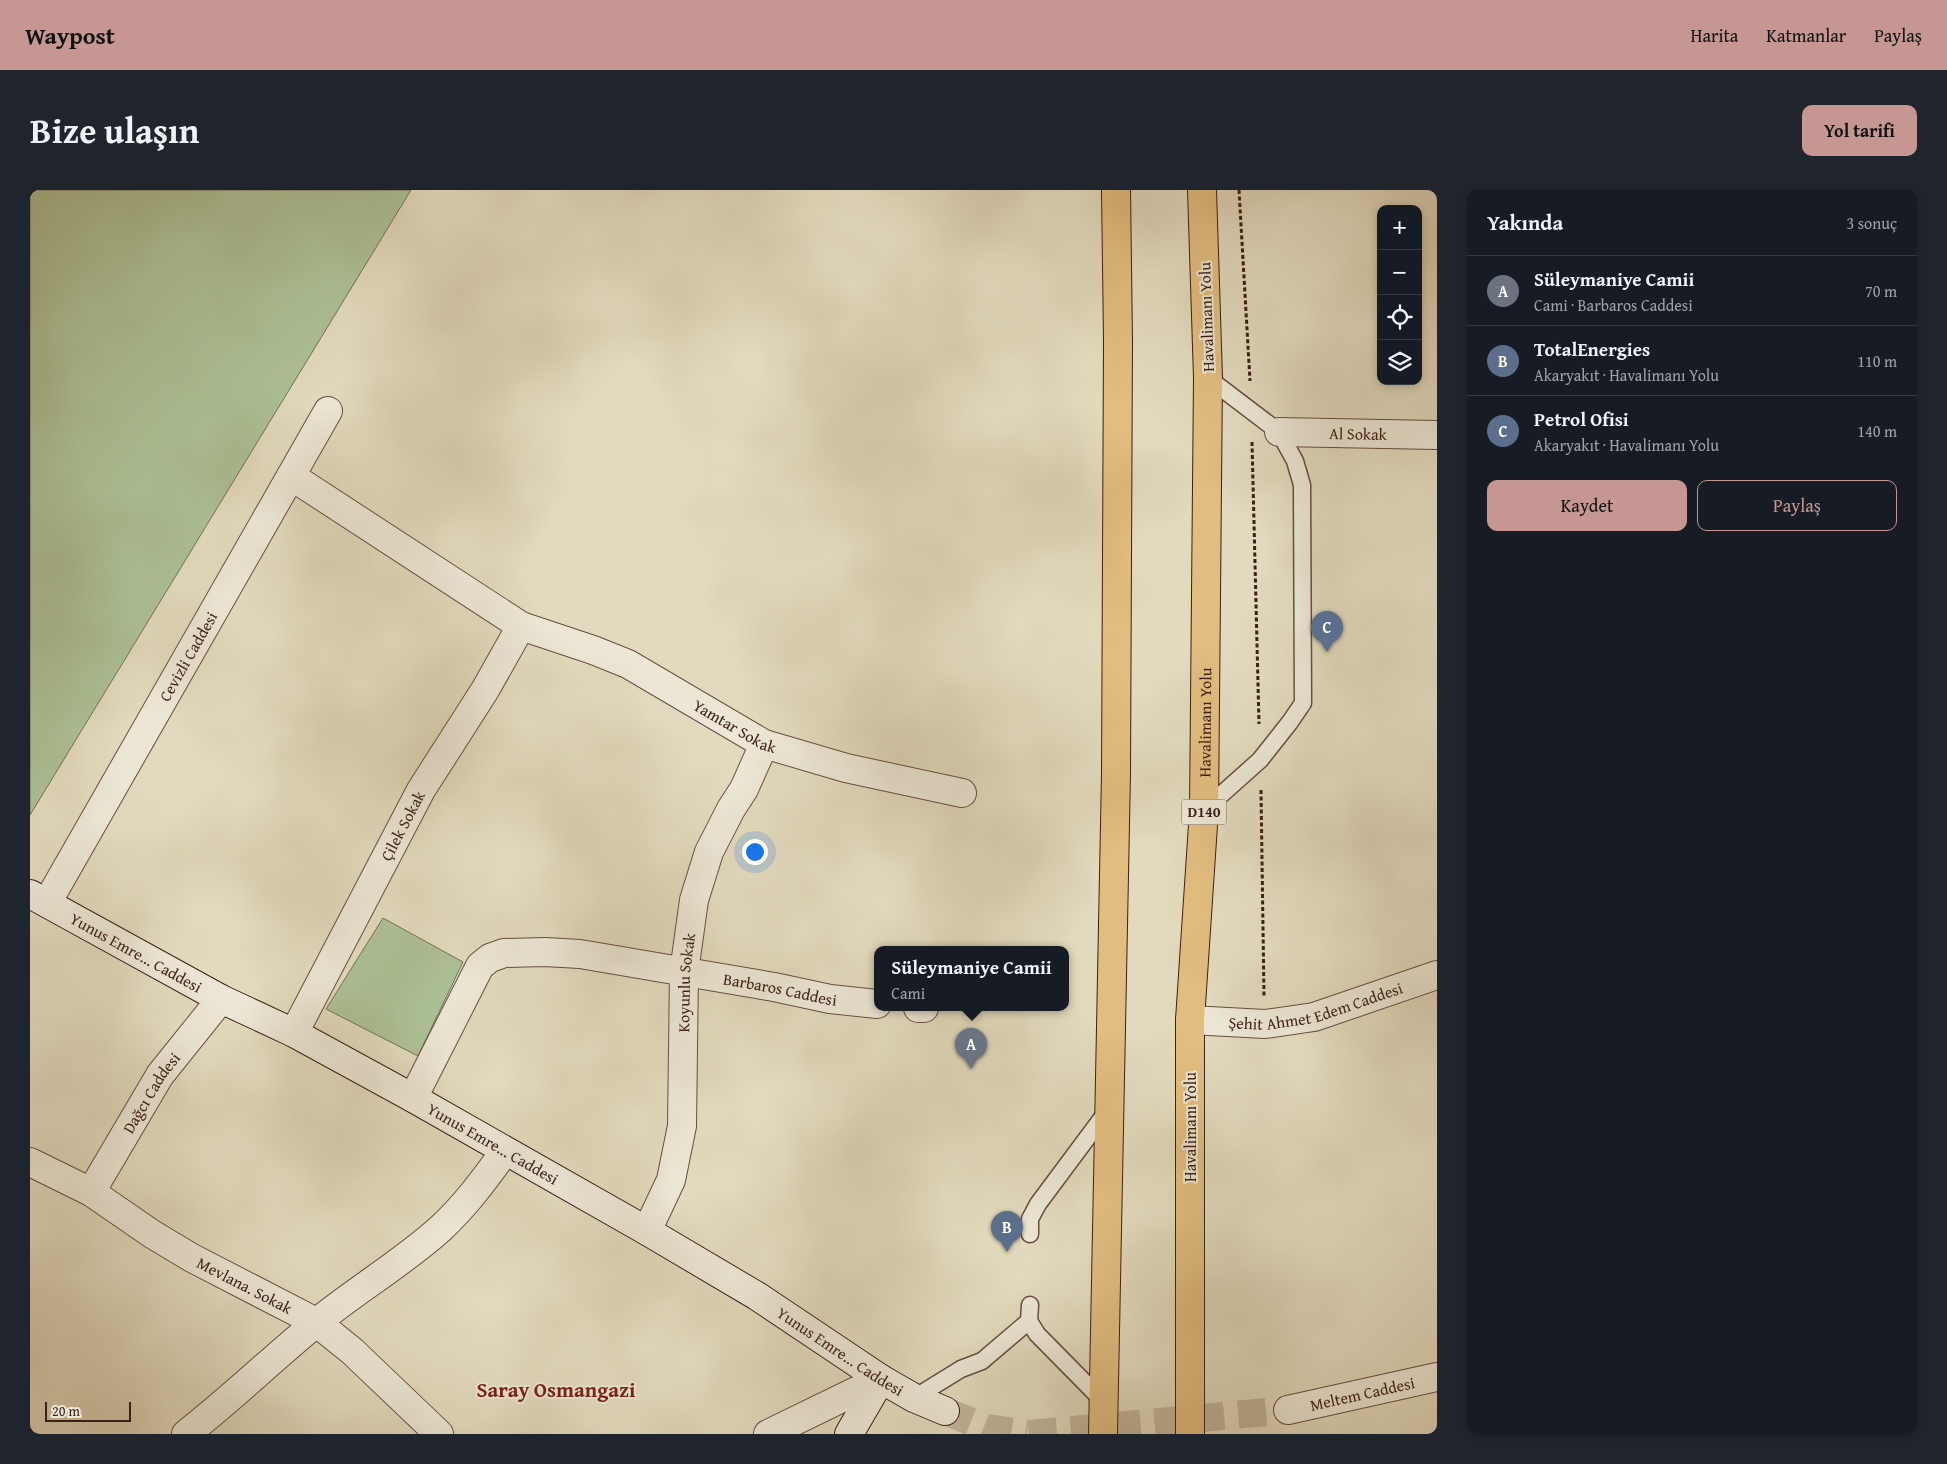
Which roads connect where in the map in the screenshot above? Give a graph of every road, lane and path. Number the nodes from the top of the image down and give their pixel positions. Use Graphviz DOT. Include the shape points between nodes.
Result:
graph roads {
  1 [pos="1116,190"];
  2 [pos="1202,190"];
  3 [pos="1239,190"];
  4 [pos="1208,378"];
  5 [pos="1251,410"];
  6 [pos="328,411"];
  7 [pos="1280,432"];
  8 [pos="1437,435"];
  9 [pos="291,476"];
  10 [pos="521,626"];
  11 [pos="764,744"];
  12 [pos="1260,760"];
  13 [pos="962,793"];
  14 [pos="1204,810"];
  15 [pos="38,898"];
  16 [pos="684,972"];
  17 [pos="1437,976"];
  18 [pos="221,999"];
  19 [pos="874,1004"];
  20 [pos="1190,1020"];
  21 [pos="1265,1024"];
  22 [pos="294,1033"];
  23 [pos="413,1098"];
  24 [pos="1110,1109"];
  25 [pos="505,1150"];
  26 [pos="30,1162"];
  27 [pos="91,1192"];
  28 [pos="647,1231"];
  29 [pos="1030,1234"];
  30 [pos="316,1322"];
  31 [pos="1437,1377"];
  32 [pos="881,1379"];
  33 [pos="914,1398"];
  34 [pos="1103,1401"];
  35 [pos="1288,1410"];
  36 [pos="945,1412"];
  37 [pos="186,1434"];
  38 [pos="439,1434"];
  39 [pos="768,1434"];
  40 [pos="849,1434"];
  41 [pos="1103,1434"];
  42 [pos="1190,1434"];
  1 -- 24 [label="highway" via="1118,470"];
  2 -- 4 [label="highway, Havalimanı Yolu / D140"];
  3 -- 5 [label="path"];
  4 -- 5 [label="lane"];
  4 -- 14 [label="highway, Havalimanı Yolu / D140"];
  5 -- 7 [label="lane"];
  5 -- 12 [label="path"];
  6 -- 9 [label="street, Cevizli Caddesi"];
  7 -- 8 [label="street, Al Sokak"];
  7 -- 12 [label="lane" via="1295,461 1302,486 1302,703"];
  9 -- 10 [label="street, Yamtar Sokak"];
  9 -- 15 [label="street, Cevizli Caddesi"];
  10 -- 11 [label="street, Yamtar Sokak" via="628,664"];
  10 -- 22 [label="street, Çilek Sokak" via="485,690 421,790"];
  11 -- 13 [label="street, Yamtar Sokak" via="846,768"];
  11 -- 16 [label="street, Koyunlu Sokak" via="710,852 694,900"];
  12 -- 14 [label="lane"];
  12 -- 21 [label="path"];
  14 -- 20 [label="highway, Havalimanı Yolu / D140"];
  15 -- 18 [label="street, Yunus Emre... Caddesi"];
  16 -- 19 [label="street, Barbaros Caddesi" via="774,986 830,999"];
  16 -- 23 [label="street, Barbaros Caddesi" via="580,954 504,953 490,958 480,966"];
  16 -- 28 [label="street, Koyunlu Sokak" via="682,1126 671,1180"];
  17 -- 21 [label="street, Şehit Ahmet Edem Caddesi" via="1314,1017"];
  18 -- 22 [label="street, Yunus Emre... Caddesi"];
  18 -- 27 [label="street, Dağcı Caddesi" via="160,1075"];
  20 -- 21 [label="street, Şehit Ahmet Edem Caddesi"];
  20 -- 42 [label="highway, Havalimanı Yolu / D140"];
  22 -- 23 [label="street, Yunus Emre... Caddesi"];
  23 -- 25 [label="street, Yunus Emre... Caddesi"];
  24 -- 29 [label="lane" via="1038,1204 1030,1219"];
  24 -- 34 [label="highway"];
  25 -- 28 [label="street, Yunus Emre... Caddesi"];
  25 -- 30 [label="street" via="477,1190 440,1229"];
  26 -- 27 [label="street, Mevlana. Sokak"];
  27 -- 30 [label="street, Mevlana. Sokak" via="192,1258"];
  28 -- 32 [label="street, Yunus Emre... Caddesi" via="757,1296"];
  30 -- 37 [label="street"];
  30 -- 38 [label="street, Mevlana. Sokak" via="352,1351"];
  31 -- 35 [label="street, Meltem Caddesi"];
  32 -- 33 [label="street, Yunus Emre... Caddesi"];
  32 -- 39 [label="street"];
  32 -- 40 [label="street"];
  33 -- 34 [label="lane" via="961,1369 982,1361 1029,1313 1037,1334"];
  33 -- 36 [label="street, Yunus Emre... Caddesi"];
  34 -- 41 [label="highway"];
}
